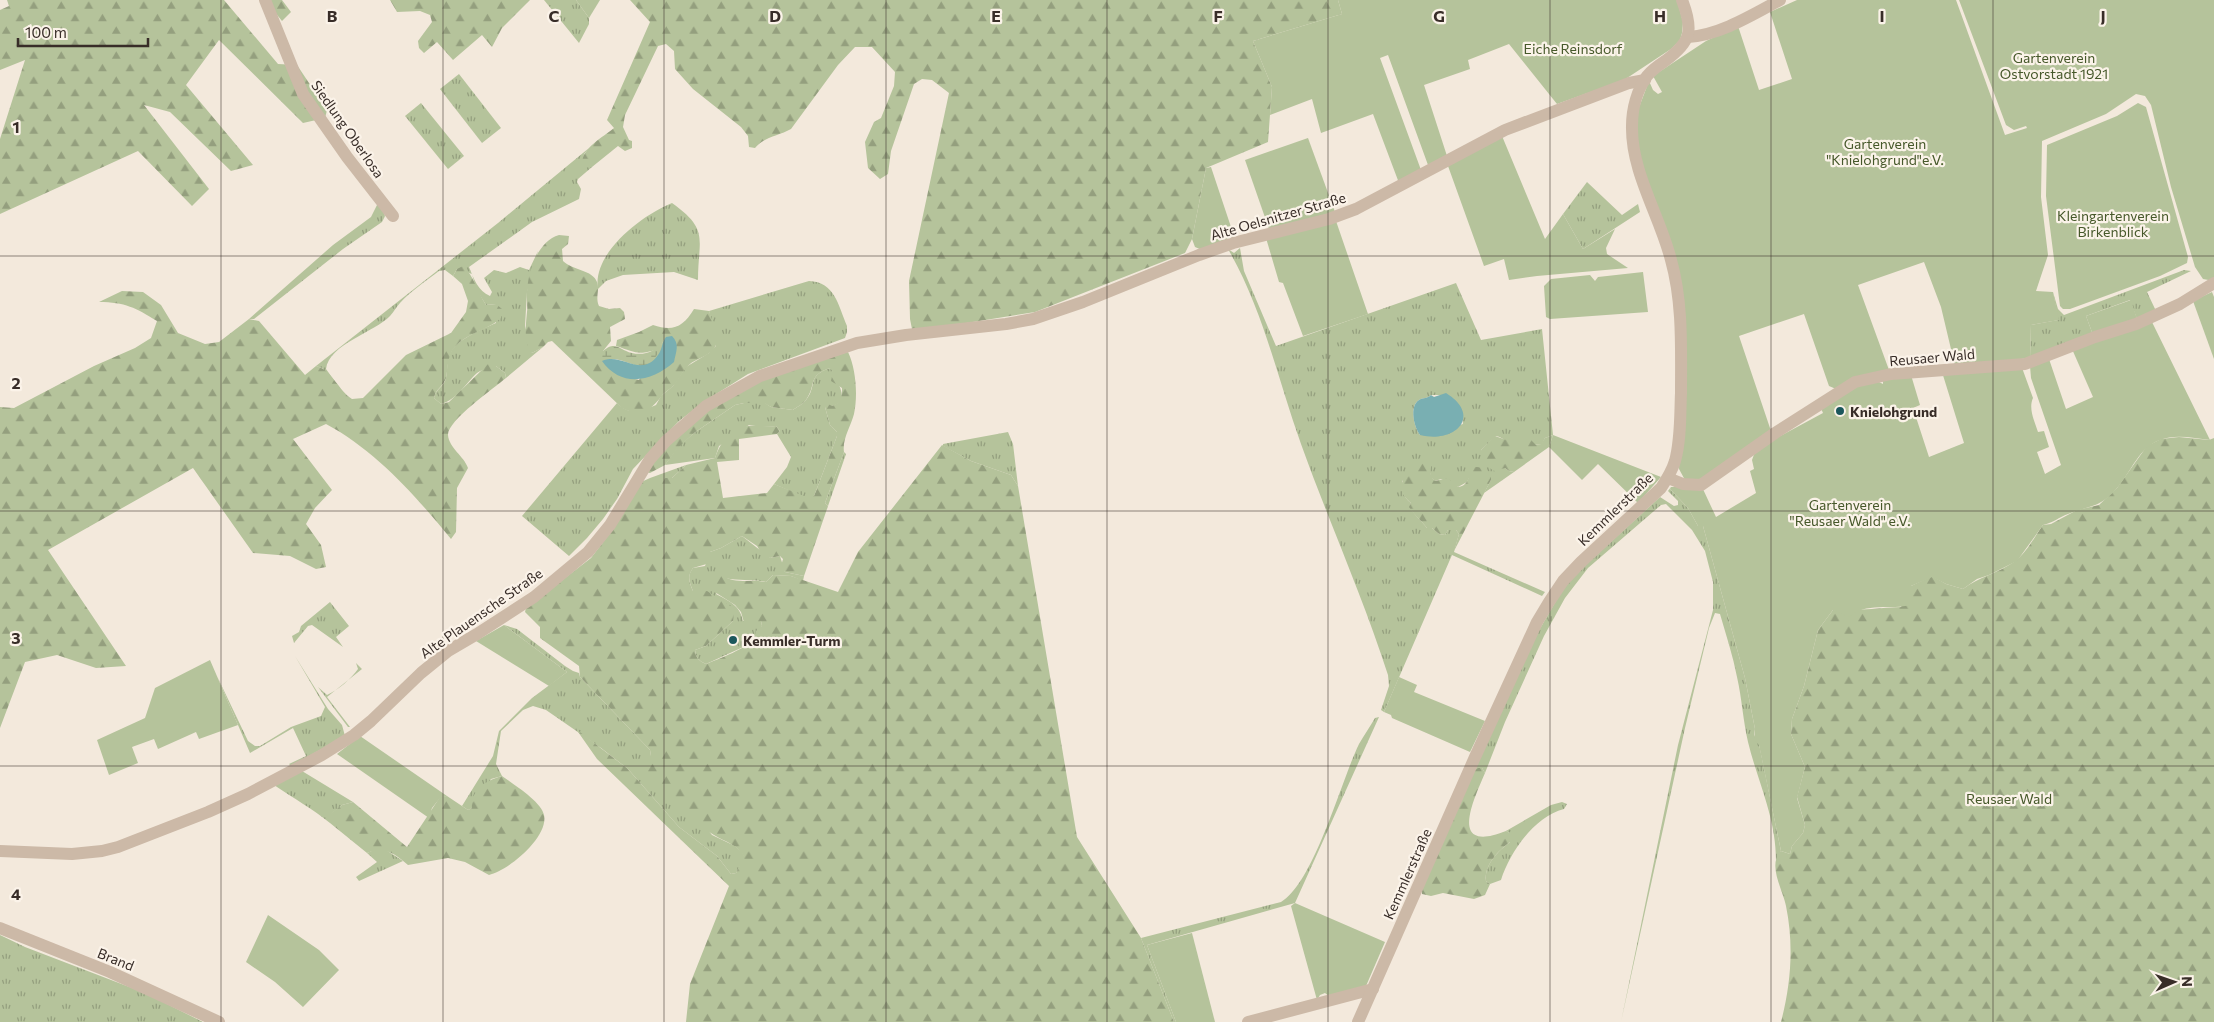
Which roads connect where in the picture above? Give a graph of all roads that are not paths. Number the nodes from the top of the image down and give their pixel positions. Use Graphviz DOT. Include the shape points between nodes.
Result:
graph roads {
  1 [pos="265,0"];
  2 [pos="1682,0"];
  3 [pos="1780,0"];
  4 [pos="1688,37"];
  5 [pos="1645,80"];
  6 [pos="393,216"];
  7 [pos="2214,283"];
  8 [pos="934,333"];
  9 [pos="1668,478"];
  10 [pos="0,851"];
  11 [pos="0,928"];
  12 [pos="1372,989"];
  13 [pos="219,1022"];
  14 [pos="1248,1022"];
  15 [pos="1358,1022"];
  1 -- 6 [label="street, Siedlung Oberlosa" via="302,94"];
  2 -- 4 [label="street" via="1689,23"];
  3 -- 4 [label="street" via="1704,36"];
  4 -- 5 [label="street, Kemmlerstraße" via="1681,50"];
  5 -- 8 [label="street, Alte Oelsnitzer Straße" via="1629,83 1505,130 1356,209 1330,219 1233,243 1117,290 1033,319"];
  5 -- 9 [label="street, Kemmlerstraße" via="1633,114 1633,144 1671,259 1680,311 1680,423 1675,461"];
  7 -- 9 [label="street, Reusaer Wald" via="2145,320 2025,364 1891,374 1855,382 1775,432 1701,486"];
  8 -- 10 [label="street, Alte Plauensche Straße" via="877,339 814,356 760,376 706,406 683,424 650,459 614,518 588,552 534,597 448,651 371,721 322,755 248,794 118,847 72,854"];
  9 -- 12 [label="street, Kemmlerstraße" via="1653,497 1563,581 1537,622"];
  11 -- 13 [label="street, Brand" via="110,972"];
  12 -- 14 [label="street"];
  12 -- 15 [label="street, Kemmlerstraße"];
}
